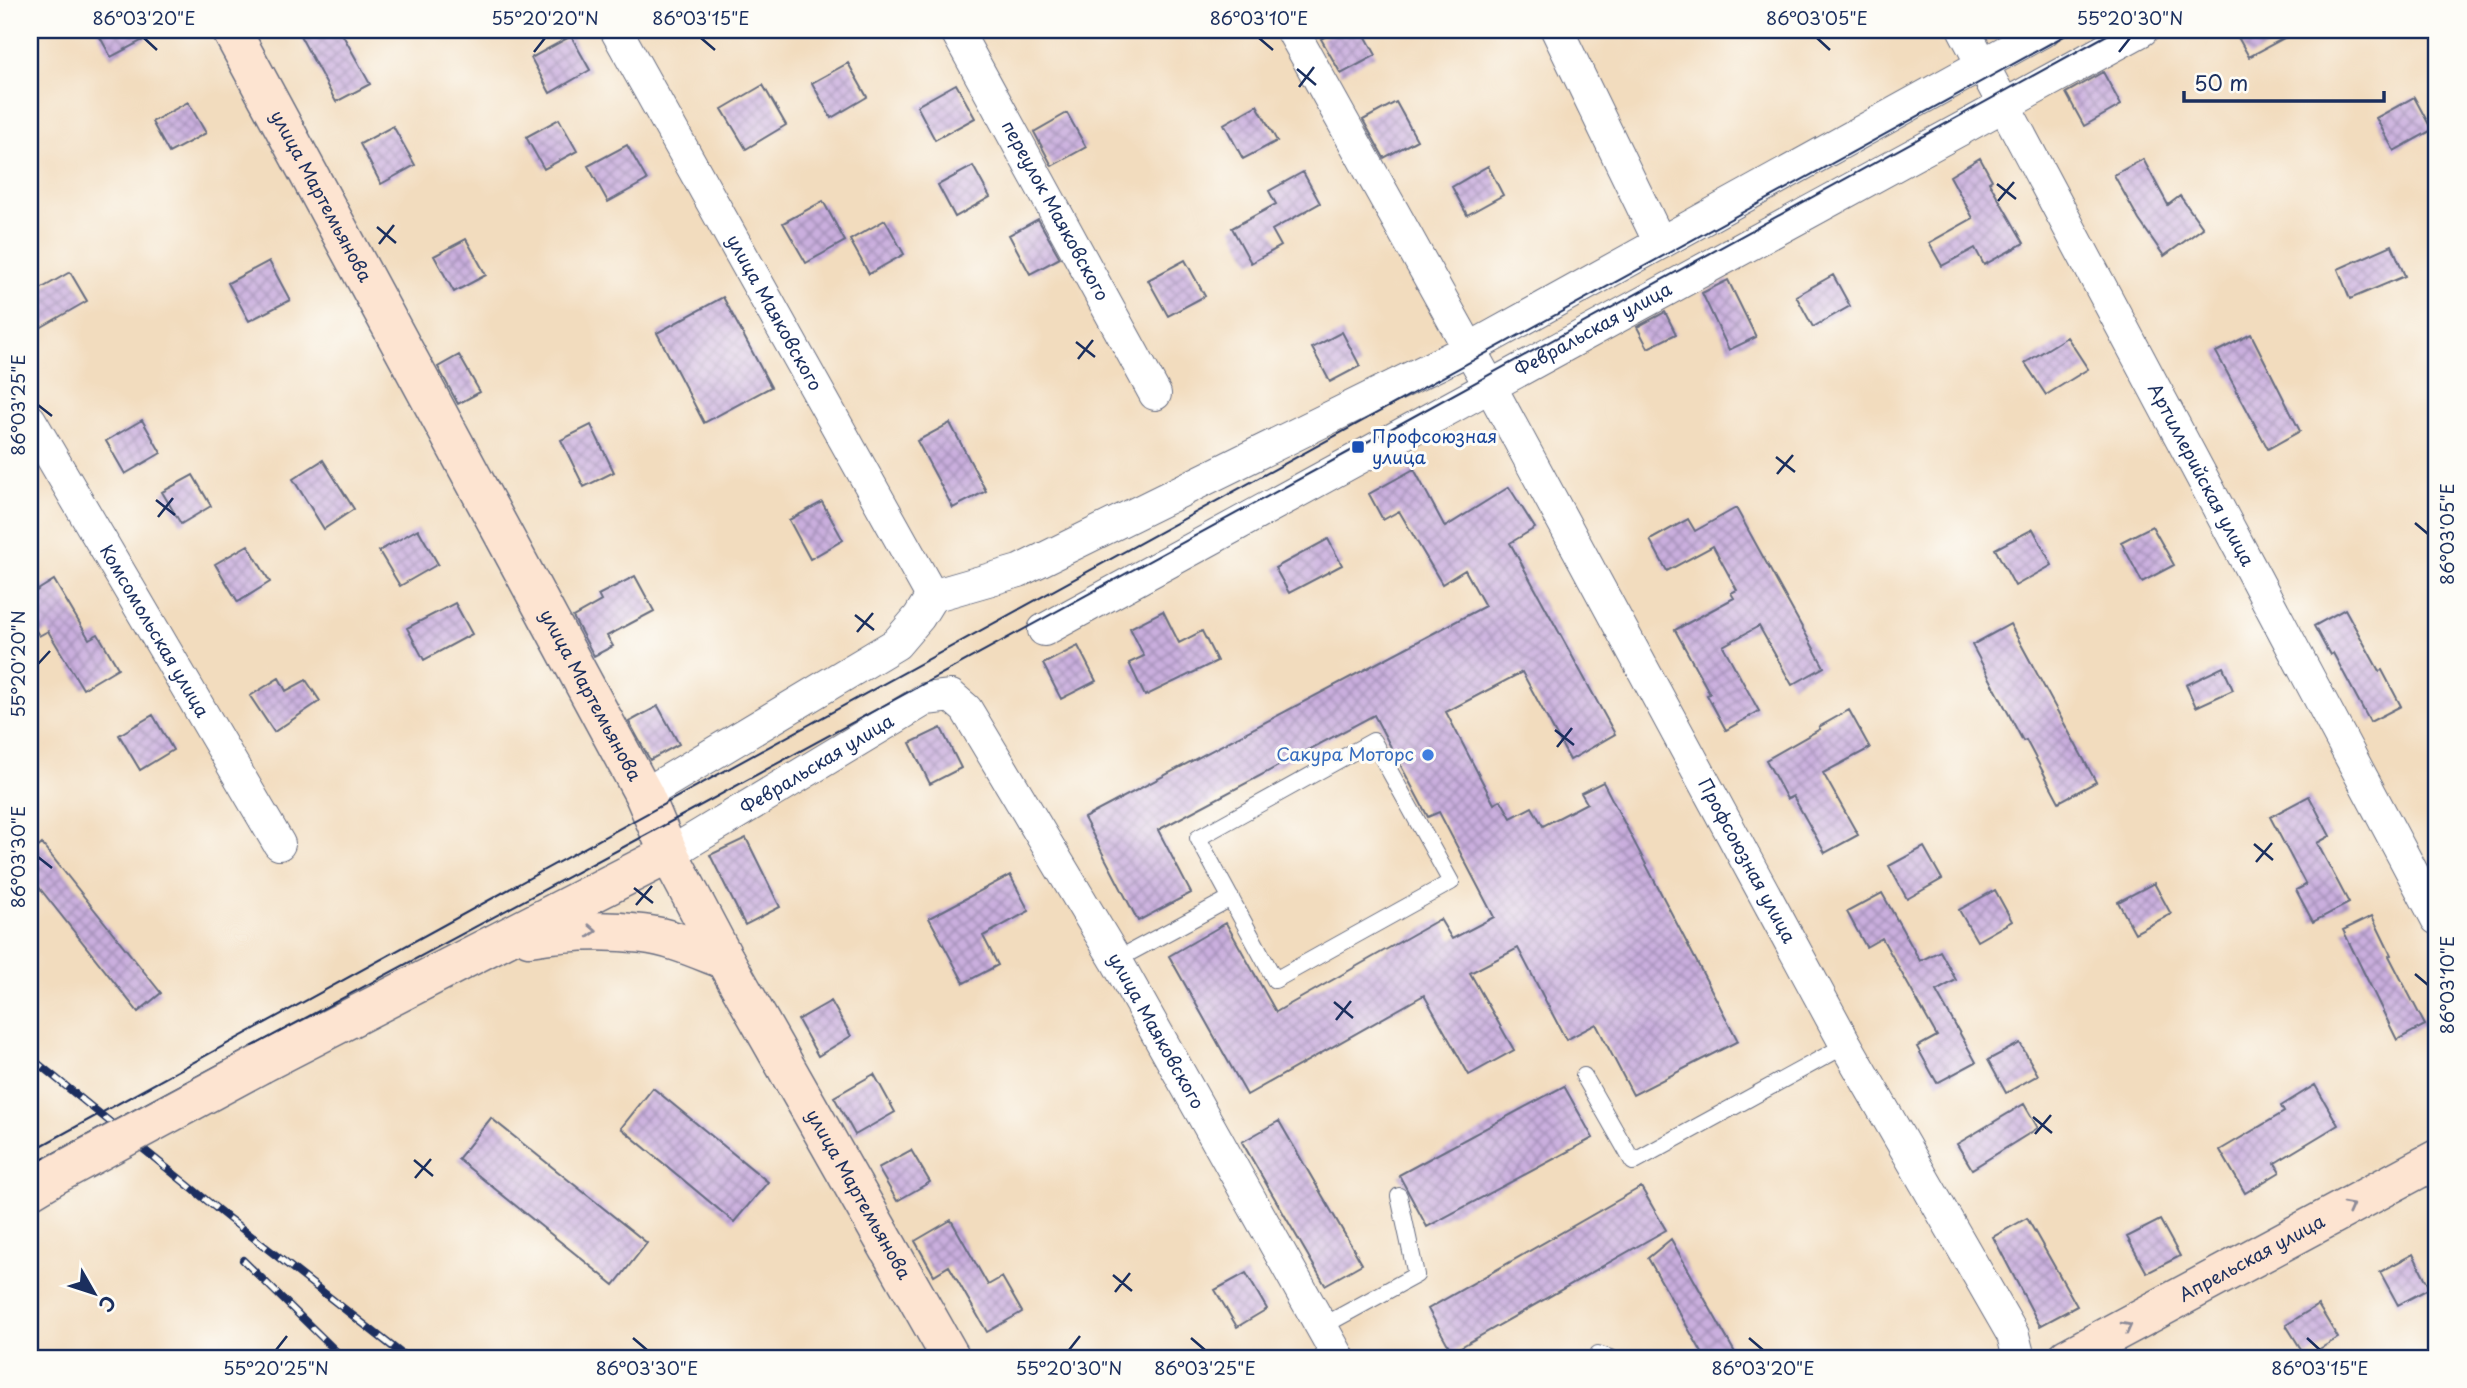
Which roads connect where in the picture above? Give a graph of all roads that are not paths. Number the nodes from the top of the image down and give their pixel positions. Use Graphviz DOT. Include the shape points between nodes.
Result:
graph roads {
  1 [pos="231,30"];
  2 [pos="616,30"];
  3 [pos="956,30"];
  4 [pos="1292,30"];
  5 [pos="1557,30"];
  6 [pos="1964,30"];
  7 [pos="2045,30"];
  8 [pos="2142,30"];
  9 [pos="1983,65"];
  10 [pos="2004,105"];
  11 [pos="1660,243"];
  12 [pos="1469,349"];
  13 [pos="1490,388"];
  14 [pos="1154,394"];
  15 [pos="30,420"];
  16 [pos="932,596"];
  17 [pos="1044,630"];
  18 [pos="967,709"];
  19 [pos="645,795"];
  20 [pos="279,844"];
  21 [pos="669,855"];
  22 [pos="1231,898"];
  23 [pos="2437,919"];
  24 [pos="500,941"];
  25 [pos="725,960"];
  26 [pos="1116,960"];
  27 [pos="1846,1045"];
  28 [pos="1584,1076"];
  29 [pos="2437,1159"];
  30 [pos="42,1183"];
  31 [pos="1399,1196"];
  32 [pos="1321,1326"];
  33 [pos="2086,1354"];
  34 [pos="951,1358"];
  35 [pos="1339,1358"];
  36 [pos="2019,1358"];
  1 -- 19 [label="main road, улица Мартемьянова"];
  2 -- 16 [label="street, улица Маяковского"];
  3 -- 14 [label="street, переулок Маяковского"];
  4 -- 12 [label="street, Профсоюзная улица"];
  5 -- 11 [label="street"];
  6 -- 9 [label="street, Артиллерийская улица"];
  7 -- 9 [label="street"];
  8 -- 10 [label="street, Февральская улица"];
  9 -- 10 [label="street, Артиллерийская улица"];
  9 -- 11 [label="street"];
  10 -- 13 [label="street, Февральская улица"];
  10 -- 23 [label="street, Артиллерийская улица"];
  11 -- 12 [label="street"];
  12 -- 13 [label="street, Профсоюзная улица"];
  12 -- 16 [label="street" via="1019,571"];
  13 -- 17 [label="street, Февральская улица"];
  13 -- 27 [label="street, Профсоюзная улица"];
  15 -- 20 [label="street, Комсомольская улица"];
  16 -- 19 [label="street" via="896,644"];
  18 -- 21 [label="street, Февральская улица" via="951,696 926,699"];
  18 -- 26 [label="street, улица Маяковского"];
  19 -- 21 [label="main road, улица Мартемьянова"];
  21 -- 24 [label="main road"];
  21 -- 25 [label="main road, улица Мартемьянова"];
  22 -- 22 [label="lane" via="1198,838 1373,741 1451,882 1275,979"];
  22 -- 26 [label="lane"];
  24 -- 25 [label="main road, one-way" via="573,930 644,934"];
  24 -- 30 [label="main road, bridge"];
  25 -- 34 [label="main road, улица Мартемьянова"];
  26 -- 32 [label="street, улица Маяковского"];
  27 -- 28 [label="lane" via="1633,1162"];
  27 -- 36 [label="street, Профсоюзная улица" via="2013,1335"];
  33 -- 29 [label="main road, Апрельская улица, one-way"];
  31 -- 32 [label="lane" via="1416,1275"];
  32 -- 35 [label="street, улица Маяковского"];
}
